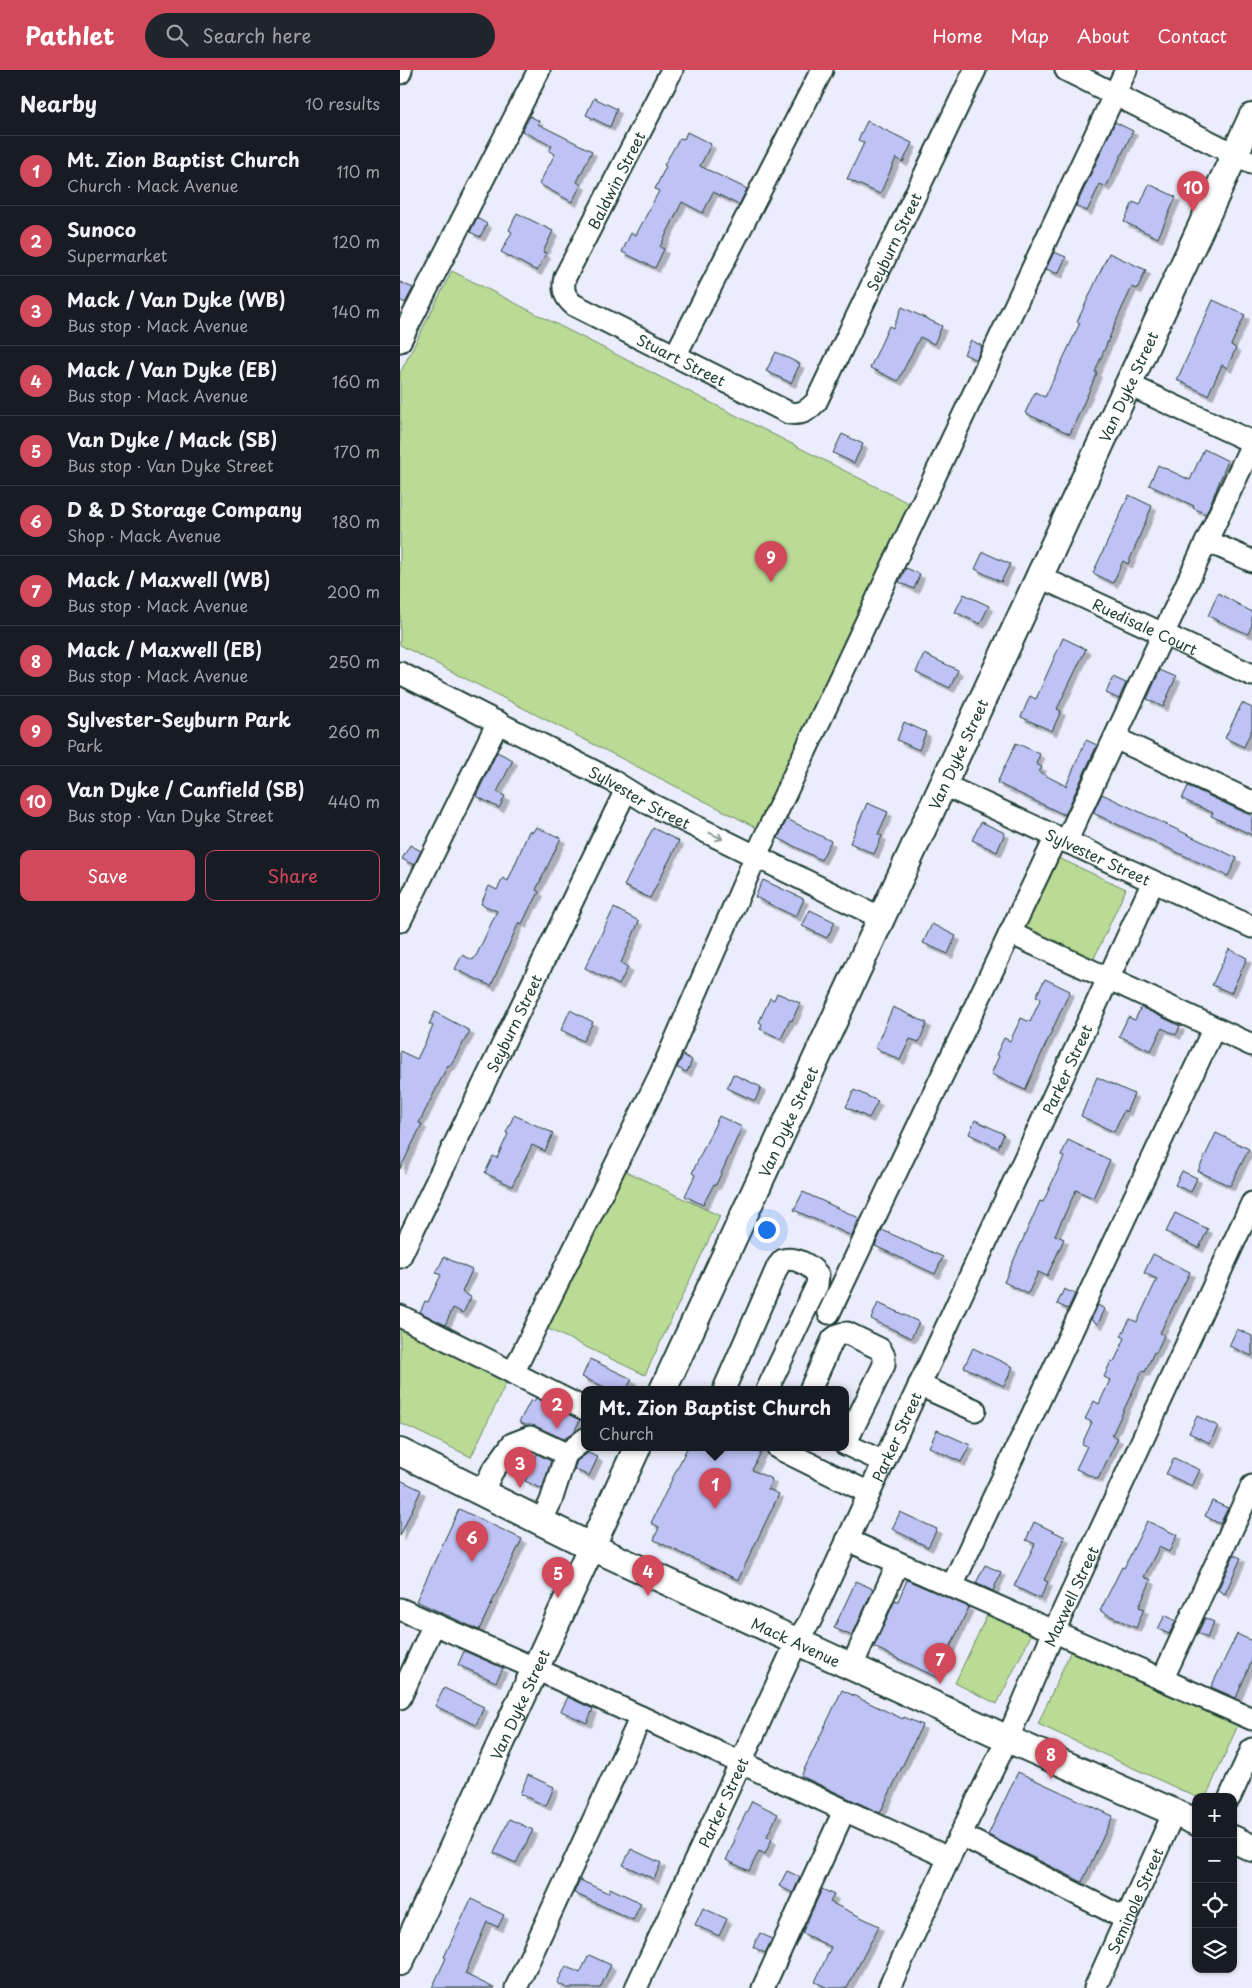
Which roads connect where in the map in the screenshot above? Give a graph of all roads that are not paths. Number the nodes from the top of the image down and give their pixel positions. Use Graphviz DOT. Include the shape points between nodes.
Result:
graph roads {
  1 [pos="539,70"];
  2 [pos="672,70"];
  3 [pos="822,70"];
  4 [pos="975,70"];
  5 [pos="1066,70"];
  6 [pos="1126,70"];
  7 [pos="1114,94"];
  8 [pos="1252,117"];
  9 [pos="1243,159"];
  10 [pos="564,291"];
  11 [pos="400,342"];
  12 [pos="675,356"];
  13 [pos="1129,385"];
  14 [pos="807,411"];
  15 [pos="1252,443"];
  16 [pos="1208,541"];
  17 [pos="1252,561"];
  18 [pos="1040,577"];
  19 [pos="1164,635"];
  20 [pos="400,673"];
  21 [pos="1252,675"];
  22 [pos="498,722"];
  23 [pos="1115,738"];
  24 [pos="944,785"];
  25 [pos="626,790"];
  26 [pos="1252,802"];
  27 [pos="1061,839"];
  28 [pos="756,856"];
  29 [pos="1153,882"];
  30 [pos="881,918"];
  31 [pos="400,921"];
  32 [pos="1252,927"];
  33 [pos="1010,933"];
  34 [pos="1108,979"];
  35 [pos="1214,1028"];
  36 [pos="1252,1046"];
  37 [pos="1252,1203"];
  38 [pos="400,1257"];
  39 [pos="829,1313"];
  40 [pos="400,1316"];
  41 [pos="513,1374"];
  42 [pos="919,1385"];
  43 [pos="665,1386"];
  44 [pos="725,1386"];
  45 [pos="769,1386"];
  46 [pos="812,1386"];
  47 [pos="581,1408"];
  48 [pos="975,1410"];
  49 [pos="849,1436"];
  50 [pos="581,1442"];
  51 [pos="849,1446"];
  52 [pos="631,1451"];
  53 [pos="784,1451"];
  54 [pos="400,1452"];
  55 [pos="566,1454"];
  56 [pos="884,1462"];
  57 [pos="1252,1486"];
  58 [pos="482,1493"];
  59 [pos="869,1493"];
  60 [pos="540,1522"];
  61 [pos="847,1540"];
  62 [pos="592,1547"];
  63 [pos="898,1563"];
  64 [pos="952,1586"];
  65 [pos="400,1609"];
  66 [pos="434,1624"];
  67 [pos="1054,1631"];
  68 [pos="797,1641"];
  69 [pos="852,1666"];
  70 [pos="536,1668"];
  71 [pos="1163,1678"];
  72 [pos="400,1698"];
  73 [pos="641,1717"];
  74 [pos="1252,1719"];
  75 [pos="1008,1738"];
  76 [pos="1252,1749"];
  77 [pos="740,1763"];
  78 [pos="1232,1793"];
  79 [pos="844,1811"];
  80 [pos="1185,1817"];
  81 [pos="961,1835"];
  82 [pos="1237,1841"];
  83 [pos="1252,1848"];
  84 [pos="949,1858"];
  85 [pos="1126,1919"];
  86 [pos="400,1962"];
  87 [pos="516,1988"];
  88 [pos="636,1988"];
  89 [pos="763,1988"];
  90 [pos="889,1988"];
  91 [pos="1095,1988"];
  1 -- 11 [label="street"];
  2 -- 10 [label="street, Baldwin Street" via="565,277"];
  3 -- 12 [label="street"];
  4 -- 14 [label="street, Seyburn Street" via="816,402"];
  5 -- 7 [label="street"];
  6 -- 7 [label="street"];
  7 -- 9 [label="street"];
  7 -- 28 [label="street"];
  8 -- 9 [label="main road, Van Dyke Street"];
  9 -- 13 [label="main road, Van Dyke Street"];
  10 -- 12 [label="street, Stuart Street" via="574,305"];
  12 -- 14 [label="street, Stuart Street" via="789,413"];
  13 -- 15 [label="street"];
  13 -- 18 [label="main road, Van Dyke Street"];
  15 -- 16 [label="street"];
  16 -- 17 [label="street"];
  16 -- 19 [label="street"];
  18 -- 19 [label="street, Ruedisale Court"];
  18 -- 24 [label="main road, Van Dyke Street"];
  19 -- 21 [label="street, Ruedisale Court"];
  19 -- 23 [label="street"];
  20 -- 22 [label="street, Sylvester Street"];
  22 -- 25 [label="street, Sylvester Street"];
  22 -- 31 [label="street"];
  23 -- 26 [label="street"];
  23 -- 27 [label="street"];
  24 -- 27 [label="street, Sylvester Street"];
  24 -- 30 [label="main road, Van Dyke Street"];
  25 -- 28 [label="street, Sylvester Street, one-way"];
  25 -- 38 [label="street, Seyburn Street"];
  27 -- 29 [label="street, Sylvester Street"];
  27 -- 33 [label="street"];
  28 -- 30 [label="street, Sylvester Street"];
  28 -- 41 [label="street" via="661,1073"];
  29 -- 32 [label="street, Sylvester Street"];
  29 -- 34 [label="street, Parker Street"];
  30 -- 43 [label="main road, Van Dyke Street"];
  33 -- 34 [label="street"];
  33 -- 39 [label="street"];
  34 -- 35 [label="street"];
  34 -- 42 [label="street, Parker Street"];
  35 -- 36 [label="street"];
  35 -- 64 [label="street"];
  37 -- 67 [label="street, Maxwell Street"];
  40 -- 41 [label="street"];
  41 -- 47 [label="street"];
  42 -- 48 [label="street"];
  42 -- 56 [label="street, Parker Street"];
  44 -- 45 [label="street" via="778,1266 791,1258 812,1268 818,1275 817,1285"];
  46 -- 49 [label="street" via="833,1339 840,1334 847,1333 880,1349 884,1365"];
  50 -- 55 [label="street"];
  51 -- 56 [label="street"];
  52 -- 62 [label="main road, Van Dyke Street"];
  53 -- 59 [label="street"];
  54 -- 58 [label="main road, Mack Avenue"];
  55 -- 58 [label="street" via="530,1437 512,1444"];
  55 -- 60 [label="street" via="551,1501"];
  56 -- 59 [label="street, Parker Street"];
  57 -- 71 [label="street"];
  58 -- 60 [label="main road, Mack Avenue"];
  59 -- 61 [label="street, Parker Street"];
  60 -- 62 [label="main road, Mack Avenue"];
  61 -- 63 [label="street"];
  61 -- 68 [label="street, Parker Street" via="807,1628"];
  62 -- 68 [label="main road, Mack Avenue"];
  62 -- 70 [label="main road, Van Dyke Street"];
  63 -- 64 [label="street"];
  63 -- 69 [label="street"];
  64 -- 67 [label="street"];
  65 -- 66 [label="street"];
  66 -- 70 [label="street"];
  66 -- 72 [label="street"];
  67 -- 71 [label="street"];
  67 -- 75 [label="street, Maxwell Street"];
  68 -- 69 [label="main road, Mack Avenue"];
  68 -- 77 [label="street, Parker Street"];
  69 -- 75 [label="main road, Mack Avenue"];
  70 -- 73 [label="street"];
  70 -- 86 [label="main road, Van Dyke Street"];
  71 -- 74 [label="street"];
  73 -- 77 [label="street"];
  73 -- 87 [label="street"];
  75 -- 80 [label="main road, Mack Avenue"];
  75 -- 81 [label="street, Maxwell Street"];
  76 -- 78 [label="street"];
  77 -- 79 [label="street"];
  77 -- 88 [label="street, Parker Street"];
  79 -- 84 [label="street"];
  79 -- 89 [label="street"];
  80 -- 85 [label="street, Seminole Street"];
  81 -- 84 [label="street, Maxwell Street"];
  81 -- 85 [label="street"];
  82 -- 83 [label="main road"];
  84 -- 90 [label="street, Maxwell Street"];
  85 -- 91 [label="street, Seminole Street"];
}
